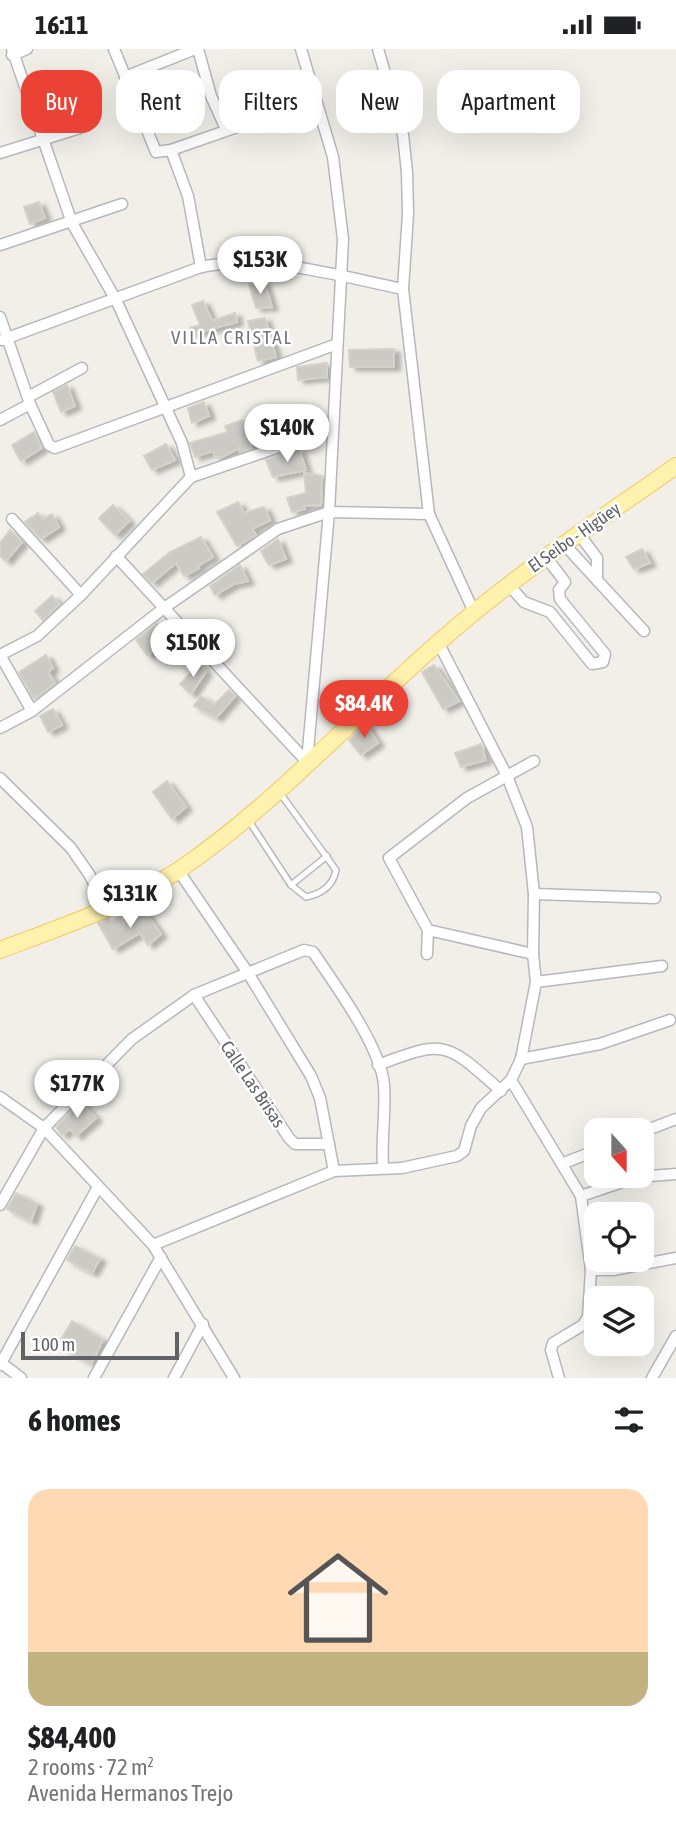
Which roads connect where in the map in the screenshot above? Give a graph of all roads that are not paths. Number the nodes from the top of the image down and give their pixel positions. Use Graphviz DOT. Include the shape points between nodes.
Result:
graph roads {
  1 [pos="27,49"];
  2 [pos="114,49"];
  3 [pos="196,49"];
  4 [pos="301,49"];
  5 [pos="378,49"];
  6 [pos="12,52"];
  7 [pos="122,70"];
  8 [pos="143,70"];
  9 [pos="307,70"];
  10 [pos="219,114"];
  11 [pos="322,122"];
  12 [pos="219,132"];
  13 [pos="64,133"];
  14 [pos="147,133"];
  15 [pos="44,139"];
  16 [pos="171,150"];
  17 [pos="0,153"];
  18 [pos="122,204"];
  19 [pos="72,223"];
  20 [pos="0,245"];
  21 [pos="201,267"];
  22 [pos="340,276"];
  23 [pos="403,289"];
  24 [pos="116,300"];
  25 [pos="0,317"];
  26 [pos="3,340"];
  27 [pos="337,344"];
  28 [pos="82,367"];
  29 [pos="29,400"];
  30 [pos="165,405"];
  31 [pos="0,419"];
  32 [pos="332,429"];
  33 [pos="676,466"];
  34 [pos="191,477"];
  35 [pos="328,512"];
  36 [pos="429,514"];
  37 [pos="12,519"];
  38 [pos="579,534"];
  39 [pos="564,544"];
  40 [pos="116,556"];
  41 [pos="546,557"];
  42 [pos="597,580"];
  43 [pos="508,584"];
  44 [pos="81,595"];
  45 [pos="564,604"];
  46 [pos="164,608"];
  47 [pos="474,612"];
  48 [pos="550,612"];
  49 [pos="643,631"];
  50 [pos="438,642"];
  51 [pos="0,655"];
  52 [pos="32,711"];
  53 [pos="0,728"];
  54 [pos="534,761"];
  55 [pos="307,762"];
  56 [pos="507,776"];
  57 [pos="0,778"];
  58 [pos="278,791"];
  59 [pos="246,817"];
  60 [pos="327,856"];
  61 [pos="178,870"];
  62 [pos="291,885"];
  63 [pos="534,894"];
  64 [pos="655,898"];
  65 [pos="107,909"];
  66 [pos="428,930"];
  67 [pos="0,950"];
  68 [pos="427,954"];
  69 [pos="533,954"];
  70 [pos="663,966"];
  71 [pos="248,973"];
  72 [pos="536,982"];
  73 [pos="194,995"];
  74 [pos="670,1020"];
  75 [pos="521,1059"];
  76 [pos="378,1065"];
  77 [pos="511,1080"];
  78 [pos="501,1091"];
  79 [pos="0,1097"];
  80 [pos="676,1119"];
  81 [pos="654,1127"];
  82 [pos="44,1128"];
  83 [pos="329,1144"];
  84 [pos="584,1155"];
  85 [pos="564,1163"];
  86 [pos="383,1167"];
  87 [pos="334,1171"];
  88 [pos="676,1174"];
  89 [pos="98,1187"];
  90 [pos="581,1196"];
  91 [pos="0,1205"];
  92 [pos="584,1218"];
  93 [pos="153,1245"];
  94 [pos="161,1257"];
  95 [pos="676,1258"];
  96 [pos="654,1262"];
  97 [pos="591,1272"];
  98 [pos="202,1324"];
  99 [pos="676,1336"];
  100 [pos="0,1364"];
  101 [pos="21,1378"];
  102 [pos="94,1378"];
  103 [pos="174,1378"];
  104 [pos="234,1378"];
  105 [pos="559,1378"];
  106 [pos="652,1378"];
  1 -- 6 [label="street"];
  2 -- 7 [label="street"];
  3 -- 8 [label="street"];
  3 -- 10 [label="street"];
  4 -- 9 [label="street"];
  5 -- 23 [label="street" via="403,135 407,172"];
  6 -- 15 [label="street"];
  11 -- 22 [label="street" via="333,157 343,239"];
  12 -- 16 [label="street"];
  13 -- 15 [label="street"];
  14 -- 16 [label="street" via="153,148"];
  15 -- 17 [label="street"];
  15 -- 19 [label="street"];
  16 -- 21 [label="street" via="188,196"];
  18 -- 19 [label="street"];
  19 -- 20 [label="street"];
  19 -- 24 [label="street"];
  21 -- 22 [label="street" via="224,262 260,264"];
  21 -- 24 [label="street"];
  22 -- 23 [label="street"];
  22 -- 27 [label="street"];
  23 -- 36 [label="street"];
  24 -- 26 [label="street"];
  24 -- 30 [label="street"];
  25 -- 26 [label="street"];
  26 -- 29 [label="street"];
  27 -- 30 [label="street"];
  27 -- 32 [label="street"];
  28 -- 29 [label="street"];
  29 -- 30 [label="street" via="49,445 55,448"];
  29 -- 31 [label="street"];
  30 -- 34 [label="street"];
  32 -- 34 [label="street"];
  32 -- 35 [label="street"];
  33 -- 38 [label="main road, El Seibo - Higüey"];
  34 -- 40 [label="street"];
  35 -- 36 [label="street"];
  35 -- 46 [label="street" via="278,529"];
  35 -- 55 [label="street"];
  36 -- 47 [label="street"];
  37 -- 44 [label="street"];
  38 -- 39 [label="main road, El Seibo - Higüey"];
  38 -- 42 [label="street" via="597,558"];
  39 -- 41 [label="main road, El Seibo - Higüey"];
  39 -- 42 [label="street"];
  40 -- 44 [label="street"];
  40 -- 46 [label="street"];
  41 -- 43 [label="main road, El Seibo - Higüey"];
  41 -- 45 [label="street" via="565,582 559,590"];
  42 -- 49 [label="street"];
  43 -- 47 [label="main road, El Seibo - Higüey"];
  43 -- 48 [label="street" via="524,602"];
  44 -- 51 [label="street" via="37,636"];
  45 -- 48 [label="street"];
  45 -- 48 [label="street" via="605,653 603,662 592,664"];
  46 -- 52 [label="street"];
  46 -- 55 [label="street"];
  47 -- 50 [label="main road, El Seibo - Higüey"];
  50 -- 55 [label="main road, El Seibo - Higüey"];
  50 -- 56 [label="street"];
  51 -- 52 [label="street"];
  52 -- 53 [label="street"];
  54 -- 56 [label="street"];
  55 -- 58 [label="main road, El Seibo - Higüey"];
  56 -- 63 [label="street" via="527,827"];
  56 -- 66 [label="street" via="467,798 389,858"];
  57 -- 65 [label="street" via="71,848"];
  58 -- 59 [label="main road, El Seibo - Higüey"];
  58 -- 60 [label="lane"];
  59 -- 61 [label="main road, El Seibo - Higüey"];
  59 -- 62 [label="lane"];
  60 -- 62 [label="lane"];
  60 -- 62 [label="lane" via="336,870 335,879 319,895 306,897"];
  61 -- 65 [label="main road, El Seibo - Higüey"];
  61 -- 71 [label="street"];
  63 -- 64 [label="street"];
  63 -- 69 [label="street"];
  65 -- 67 [label="main road, El Seibo - Higüey"];
  66 -- 68 [label="street"];
  66 -- 69 [label="street"];
  69 -- 72 [label="street"];
  70 -- 72 [label="street"];
  71 -- 73 [label="street"];
  71 -- 76 [label="street" via="310,949 357,1017"];
  71 -- 83 [label="street" via="311,1076"];
  72 -- 75 [label="street"];
  73 -- 82 [label="street" via="132,1039"];
  73 -- 83 [label="street, Calle Las Brisas" via="295,1144"];
  74 -- 75 [label="street" via="600,1044"];
  75 -- 77 [label="street"];
  76 -- 78 [label="street" via="435,1046 450,1050"];
  76 -- 86 [label="street" via="384,1083"];
  77 -- 78 [label="street"];
  77 -- 85 [label="street"];
  78 -- 86 [label="street" via="481,1108 464,1151 457,1156 402,1168"];
  79 -- 82 [label="street"];
  80 -- 81 [label="street"];
  82 -- 89 [label="street"];
  82 -- 91 [label="street"];
  83 -- 87 [label="street"];
  84 -- 85 [label="street"];
  85 -- 90 [label="street"];
  86 -- 87 [label="street"];
  87 -- 93 [label="street"];
  88 -- 90 [label="street" via="637,1177"];
  89 -- 93 [label="street"];
  89 -- 100 [label="street"];
  90 -- 92 [label="street"];
  93 -- 94 [label="street"];
  94 -- 98 [label="street"];
  94 -- 102 [label="street"];
  95 -- 96 [label="street"];
  97 -- 105 [label="street" via="588,1317 553,1343"];
  98 -- 103 [label="street"];
  98 -- 104 [label="street"];
  99 -- 106 [label="street"];
  100 -- 101 [label="street"];
}
